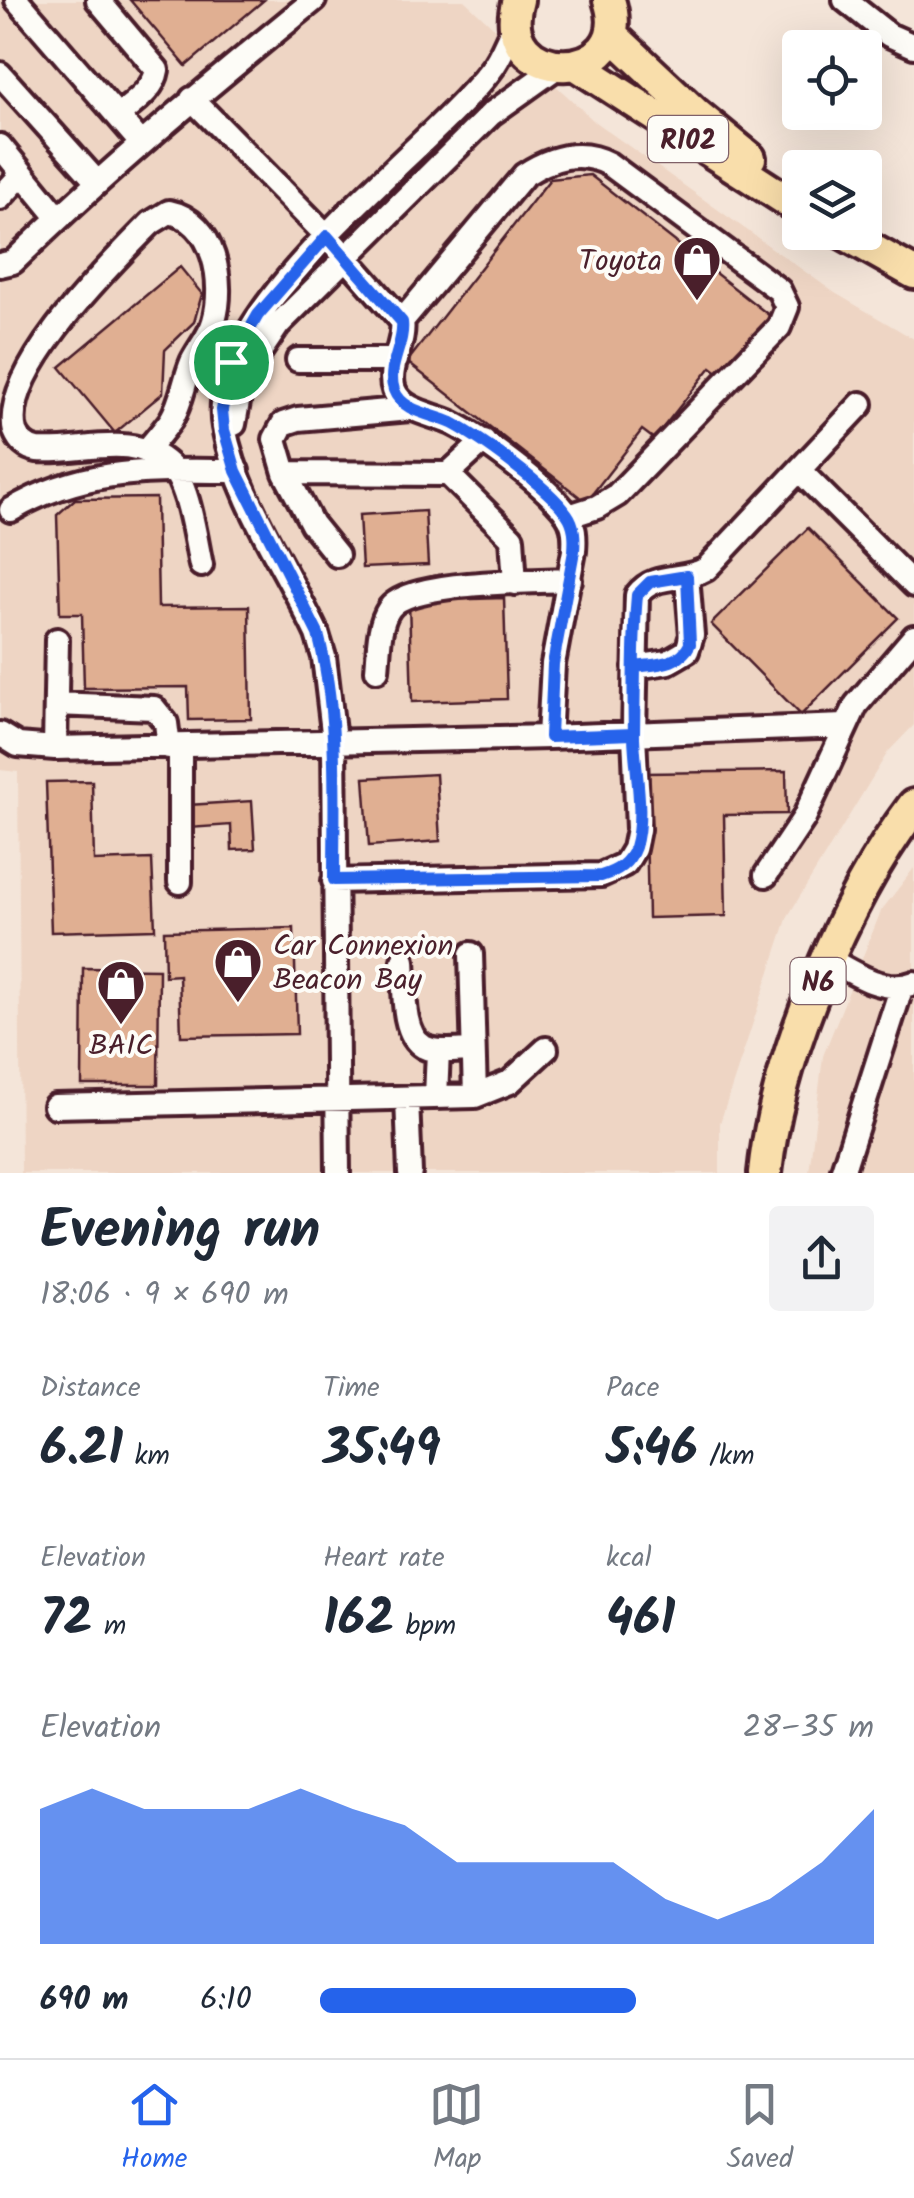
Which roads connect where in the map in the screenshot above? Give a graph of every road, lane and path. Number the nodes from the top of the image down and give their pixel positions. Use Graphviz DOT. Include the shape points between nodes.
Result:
graph roads {
  1 [pos="18,0"];
  2 [pos="98,0"];
  3 [pos="314,0"];
  4 [pos="609,0"];
  5 [pos="844,0"];
  6 [pos="516,7"];
  7 [pos="611,34"];
  8 [pos="914,46"];
  9 [pos="567,66"];
  10 [pos="0,74"];
  11 [pos="192,99"];
  12 [pos="118,116"];
  13 [pos="141,144"];
  14 [pos="0,146"];
  15 [pos="22,174"];
  16 [pos="782,179"];
  17 [pos="97,182"];
  18 [pos="0,198"];
  19 [pos="782,198"];
  20 [pos="58,217"];
  21 [pos="327,236"];
  22 [pos="882,241"];
  23 [pos="874,250"];
  24 [pos="346,258"];
  25 [pos="914,259"];
  26 [pos="0,265"];
  27 [pos="914,272"];
  28 [pos="402,322"];
  29 [pos="298,360"];
  30 [pos="396,360"];
  31 [pos="861,404"];
  32 [pos="410,409"];
  33 [pos="484,441"];
  34 [pos="147,450"];
  35 [pos="234,462"];
  36 [pos="799,470"];
  37 [pos="174,471"];
  38 [pos="285,474"];
  39 [pos="448,474"];
  40 [pos="11,510"];
  41 [pos="568,516"];
  42 [pos="337,555"];
  43 [pos="201,565"];
  44 [pos="687,576"];
  45 [pos="570,580"];
  46 [pos="516,583"];
  47 [pos="914,585"];
  48 [pos="914,637"];
  49 [pos="57,640"];
  50 [pos="635,667"];
  51 [pos="378,670"];
  52 [pos="56,704"];
  53 [pos="845,726"];
  54 [pos="0,734"];
  55 [pos="634,734"];
  56 [pos="550,737"];
  57 [pos="334,740"];
  58 [pos="174,746"];
  59 [pos="55,748"];
  60 [pos="914,806"];
  61 [pos="766,875"];
  62 [pos="334,880"];
  63 [pos="180,882"];
  64 [pos="471,954"];
  65 [pos="827,958"];
  66 [pos="403,961"];
  67 [pos="908,986"];
  68 [pos="546,1049"];
  69 [pos="474,1050"];
  70 [pos="438,1051"];
  71 [pos="475,1096"];
  72 [pos="436,1097"];
  73 [pos="336,1098"];
  74 [pos="408,1098"];
  75 [pos="55,1106"];
  76 [pos="338,1173"];
  77 [pos="410,1173"];
  78 [pos="765,1173"];
  79 [pos="842,1173"];
  1 -- 12 [label="street"];
  2 -- 12 [label="street" via="157,70 148,90"];
  3 -- 11 [label="street"];
  4 -- 7 [label="main road"];
  5 -- 8 [label="street"];
  6 -- 9 [label="main road, R102" via="519,40 528,52"];
  6 -- 21 [label="street" via="492,69"];
  7 -- 9 [label="main road" via="598,54"];
  7 -- 16 [label="main road, R102" via="721,135"];
  9 -- 19 [label="main road, R102"];
  9 -- 24 [label="street" via="491,114"];
  10 -- 17 [label="street"];
  11 -- 13 [label="street"];
  11 -- 21 [label="street"];
  12 -- 13 [label="street"];
  13 -- 17 [label="street"];
  14 -- 15 [label="street"];
  15 -- 18 [label="street"];
  15 -- 20 [label="street"];
  17 -- 20 [label="street"];
  20 -- 26 [label="street" via="12,262"];
  21 -- 24 [label="street"];
  21 -- 35 [label="street" via="258,315 231,362 222,410"];
  22 -- 25 [label="main road"];
  23 -- 27 [label="main road"];
  24 -- 28 [label="street"];
  24 -- 35 [label="street" via="278,325 248,368 235,411"];
  28 -- 30 [label="street"];
  28 -- 41 [label="street" via="524,175 572,156 609,164 778,290 787,307 778,327 617,494"];
  29 -- 30 [label="street"];
  30 -- 32 [label="street" via="394,390"];
  31 -- 36 [label="street"];
  32 -- 33 [label="street"];
  32 -- 38 [label="street" via="283,424 275,439"];
  33 -- 39 [label="street"];
  33 -- 41 [label="street"];
  34 -- 34 [label="street" via="27,447 11,410 43,338 150,223 169,212 190,222 212,249 215,319 171,420"];
  34 -- 37 [label="street"];
  35 -- 37 [label="street"];
  35 -- 57 [label="street" via="318,634"];
  36 -- 44 [label="street" via="706,569"];
  36 -- 47 [label="street"];
  37 -- 40 [label="street" via="75,480"];
  37 -- 43 [label="street"];
  38 -- 39 [label="street"];
  38 -- 42 [label="street"];
  39 -- 46 [label="street" via="512,538"];
  41 -- 45 [label="street" via="575,536"];
  44 -- 50 [label="street" via="650,582 637,595"];
  44 -- 50 [label="street" via="687,652"];
  45 -- 46 [label="street"];
  45 -- 56 [label="street" via="553,664"];
  46 -- 51 [label="street" via="404,597 382,623"];
  48 -- 53 [label="street" via="872,682"];
  49 -- 52 [label="street"];
  50 -- 55 [label="street"];
  52 -- 58 [label="street" via="154,708"];
  52 -- 59 [label="street"];
  53 -- 55 [label="street"];
  53 -- 61 [label="street" via="804,818"];
  54 -- 59 [label="street" via="18,745"];
  55 -- 56 [label="street"];
  55 -- 62 [label="street" via="638,829 626,864 615,871"];
  56 -- 57 [label="street"];
  57 -- 58 [label="street"];
  57 -- 62 [label="street"];
  58 -- 59 [label="street"];
  58 -- 63 [label="street"];
  60 -- 65 [label="highway, N6"];
  62 -- 73 [label="street"];
  64 -- 69 [label="street"];
  65 -- 67 [label="street" via="857,976"];
  65 -- 78 [label="highway, N6" via="790,1060"];
  66 -- 70 [label="street" via="412,1033"];
  67 -- 79 [label="street"];
  68 -- 71 [label="street" via="510,1082"];
  69 -- 70 [label="street"];
  69 -- 71 [label="street"];
  70 -- 72 [label="street"];
  71 -- 72 [label="street"];
  72 -- 74 [label="street"];
  73 -- 74 [label="street"];
  73 -- 75 [label="street"];
  73 -- 76 [label="street"];
  74 -- 77 [label="street"];
}
